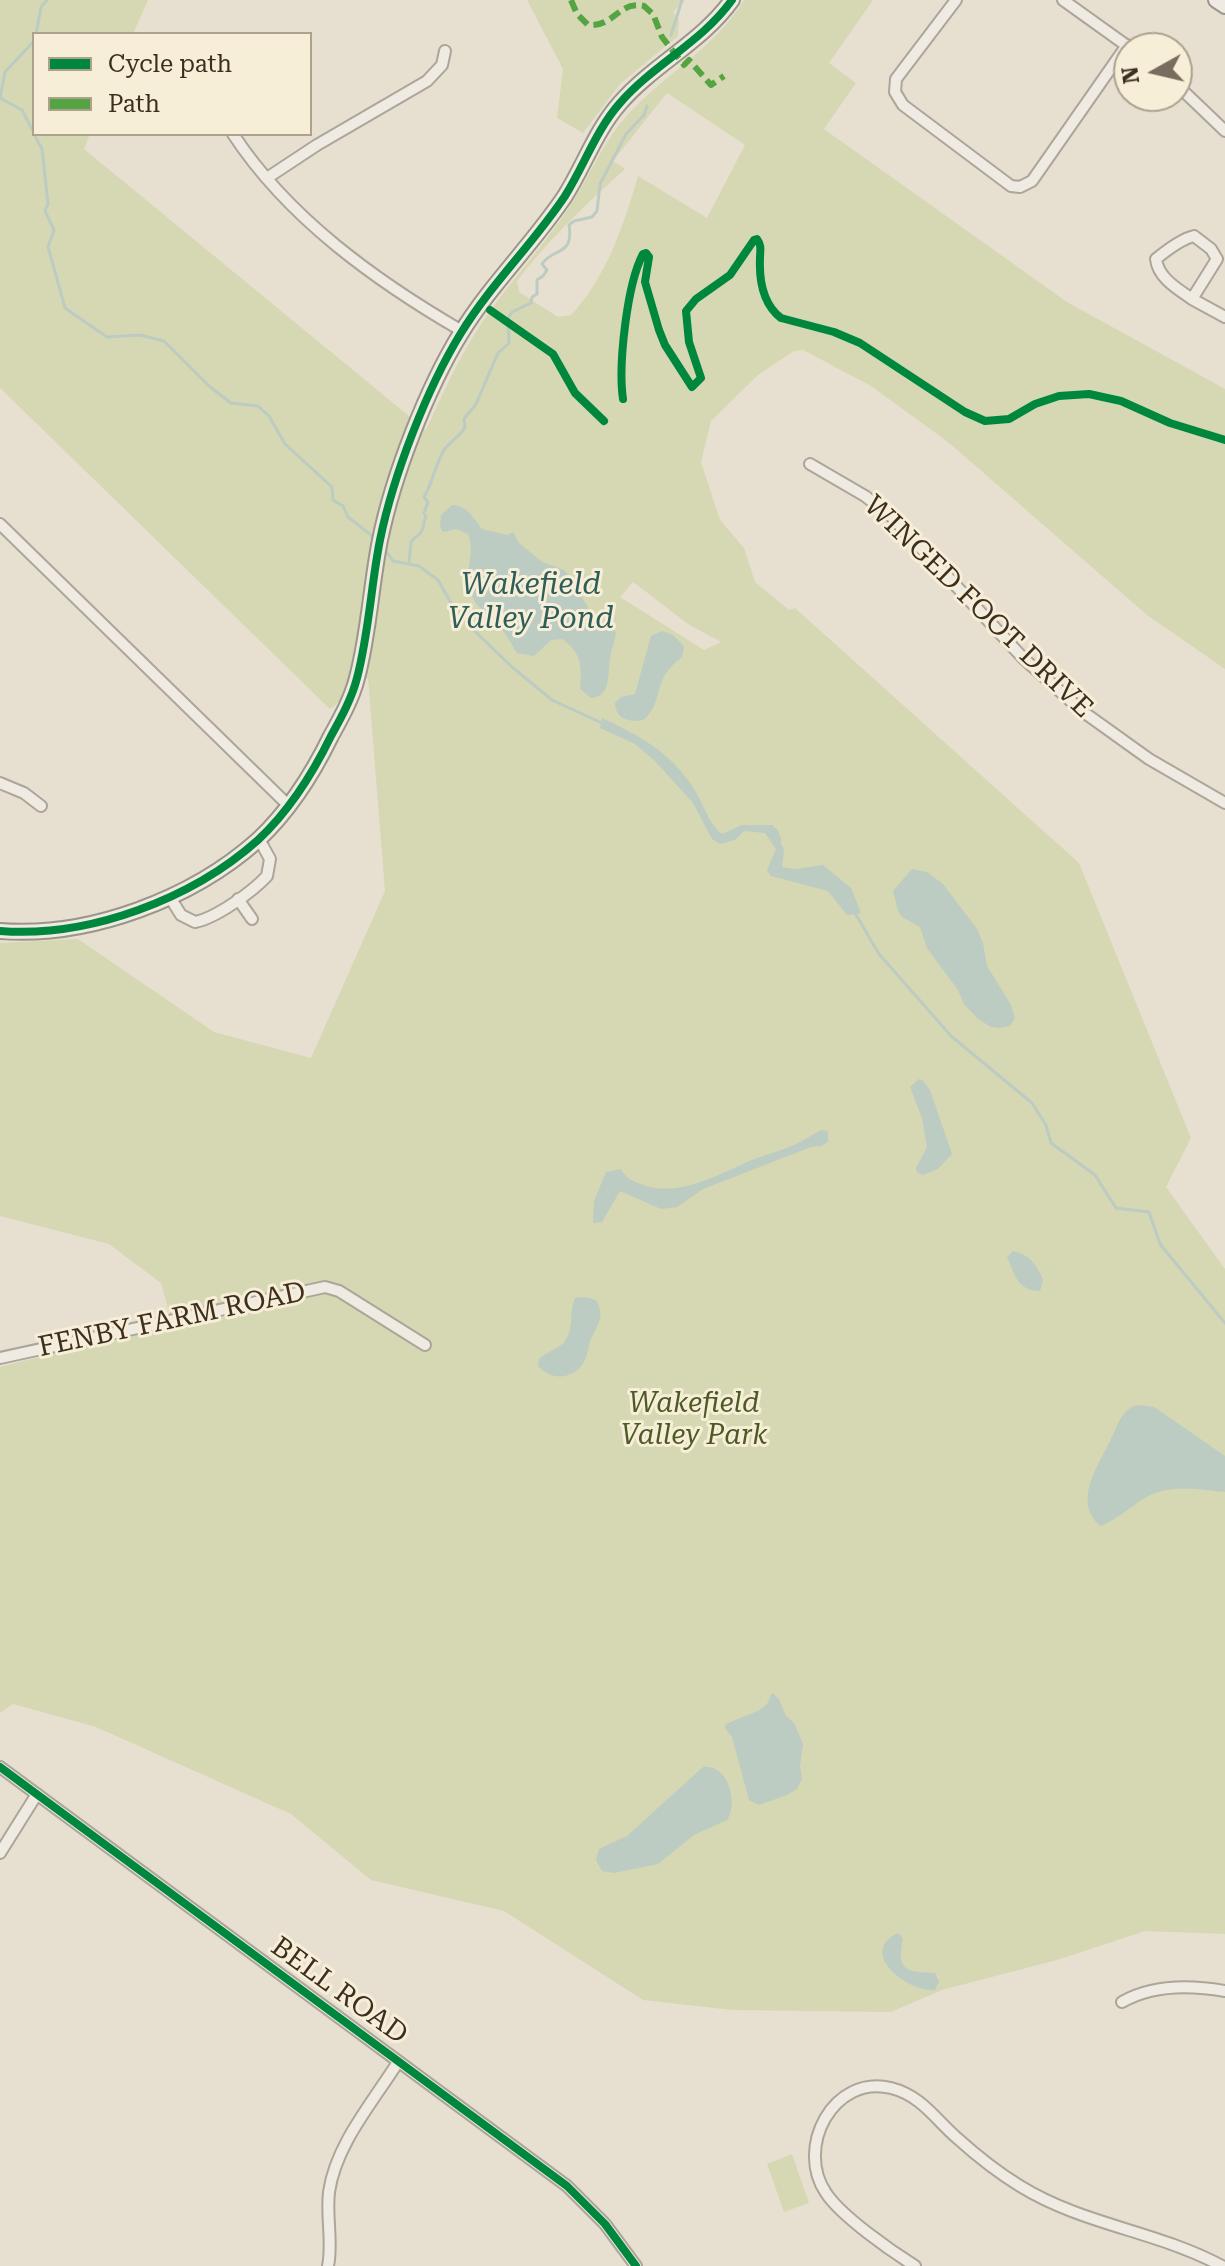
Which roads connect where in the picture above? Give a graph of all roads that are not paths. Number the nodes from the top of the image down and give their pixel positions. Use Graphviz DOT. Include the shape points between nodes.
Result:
graph roads {
  1 [pos="732,0"];
  2 [pos="956,0"];
  3 [pos="1063,0"];
  4 [pos="1216,0"];
  5 [pos="1225,6"];
  6 [pos="1113,36"];
  7 [pos="445,51"];
  8 [pos="1113,69"];
  9 [pos="1193,100"];
  10 [pos="1225,131"];
  11 [pos="235,136"];
  12 [pos="267,178"];
  13 [pos="1192,299"];
  14 [pos="1225,317"];
  15 [pos="462,331"];
  16 [pos="810,464"];
  17 [pos="0,524"];
  18 [pos="0,783"];
  19 [pos="1225,803"];
  20 [pos="288,805"];
  21 [pos="41,806"];
  22 [pos="259,839"];
  23 [pos="171,899"];
  24 [pos="238,899"];
  25 [pos="252,919"];
  26 [pos="0,931"];
  27 [pos="425,1345"];
  28 [pos="0,1358"];
  29 [pos="0,1767"];
  30 [pos="37,1794"];
  31 [pos="0,1853"];
  32 [pos="1225,1991"];
  33 [pos="1122,2002"];
  34 [pos="398,2062"];
  35 [pos="1220,2265"];
  36 [pos="328,2266"];
  37 [pos="636,2266"];
  38 [pos="915,2266"];
  1 -- 15 [label="street" via="706,31 617,106 565,196"];
  2 -- 8 [label="street" via="896,79 895,92 903,105 1011,186 1032,181"];
  3 -- 6 [label="street"];
  4 -- 5 [label="street"];
  7 -- 12 [label="street" via="438,72 427,81"];
  9 -- 10 [label="street"];
  11 -- 12 [label="street"];
  12 -- 15 [label="street" via="371,273"];
  13 -- 13 [label="street" via="1165,278 1156,259 1194,236 1217,259"];
  13 -- 14 [label="street"];
  15 -- 20 [label="street" via="431,388 396,483 378,551 357,680 320,759"];
  16 -- 19 [label="street, WINGED FOOT DRIVE" via="892,517 1004,638 1082,711 1158,765"];
  17 -- 20 [label="street"];
  18 -- 21 [label="street"];
  20 -- 22 [label="street"];
  22 -- 23 [label="street"];
  22 -- 24 [label="street" via="270,870"];
  23 -- 24 [label="street" via="181,915 195,922"];
  23 -- 26 [label="street" via="63,928"];
  24 -- 25 [label="street"];
  27 -- 28 [label="street, FENBY FARM ROAD" via="325,1287"];
  29 -- 30 [label="street, BELL ROAD"];
  30 -- 31 [label="street"];
  30 -- 34 [label="street, BELL ROAD"];
  32 -- 33 [label="street" via="1158,1989"];
  34 -- 36 [label="street" via="348,2140 333,2174 327,2208"];
  34 -- 37 [label="street, BELL ROAD" via="580,2197"];
  35 -- 38 [label="street" via="1045,2200 982,2161 908,2093 887,2087 850,2093 832,2107 814,2143 819,2180 849,2216"];
}
